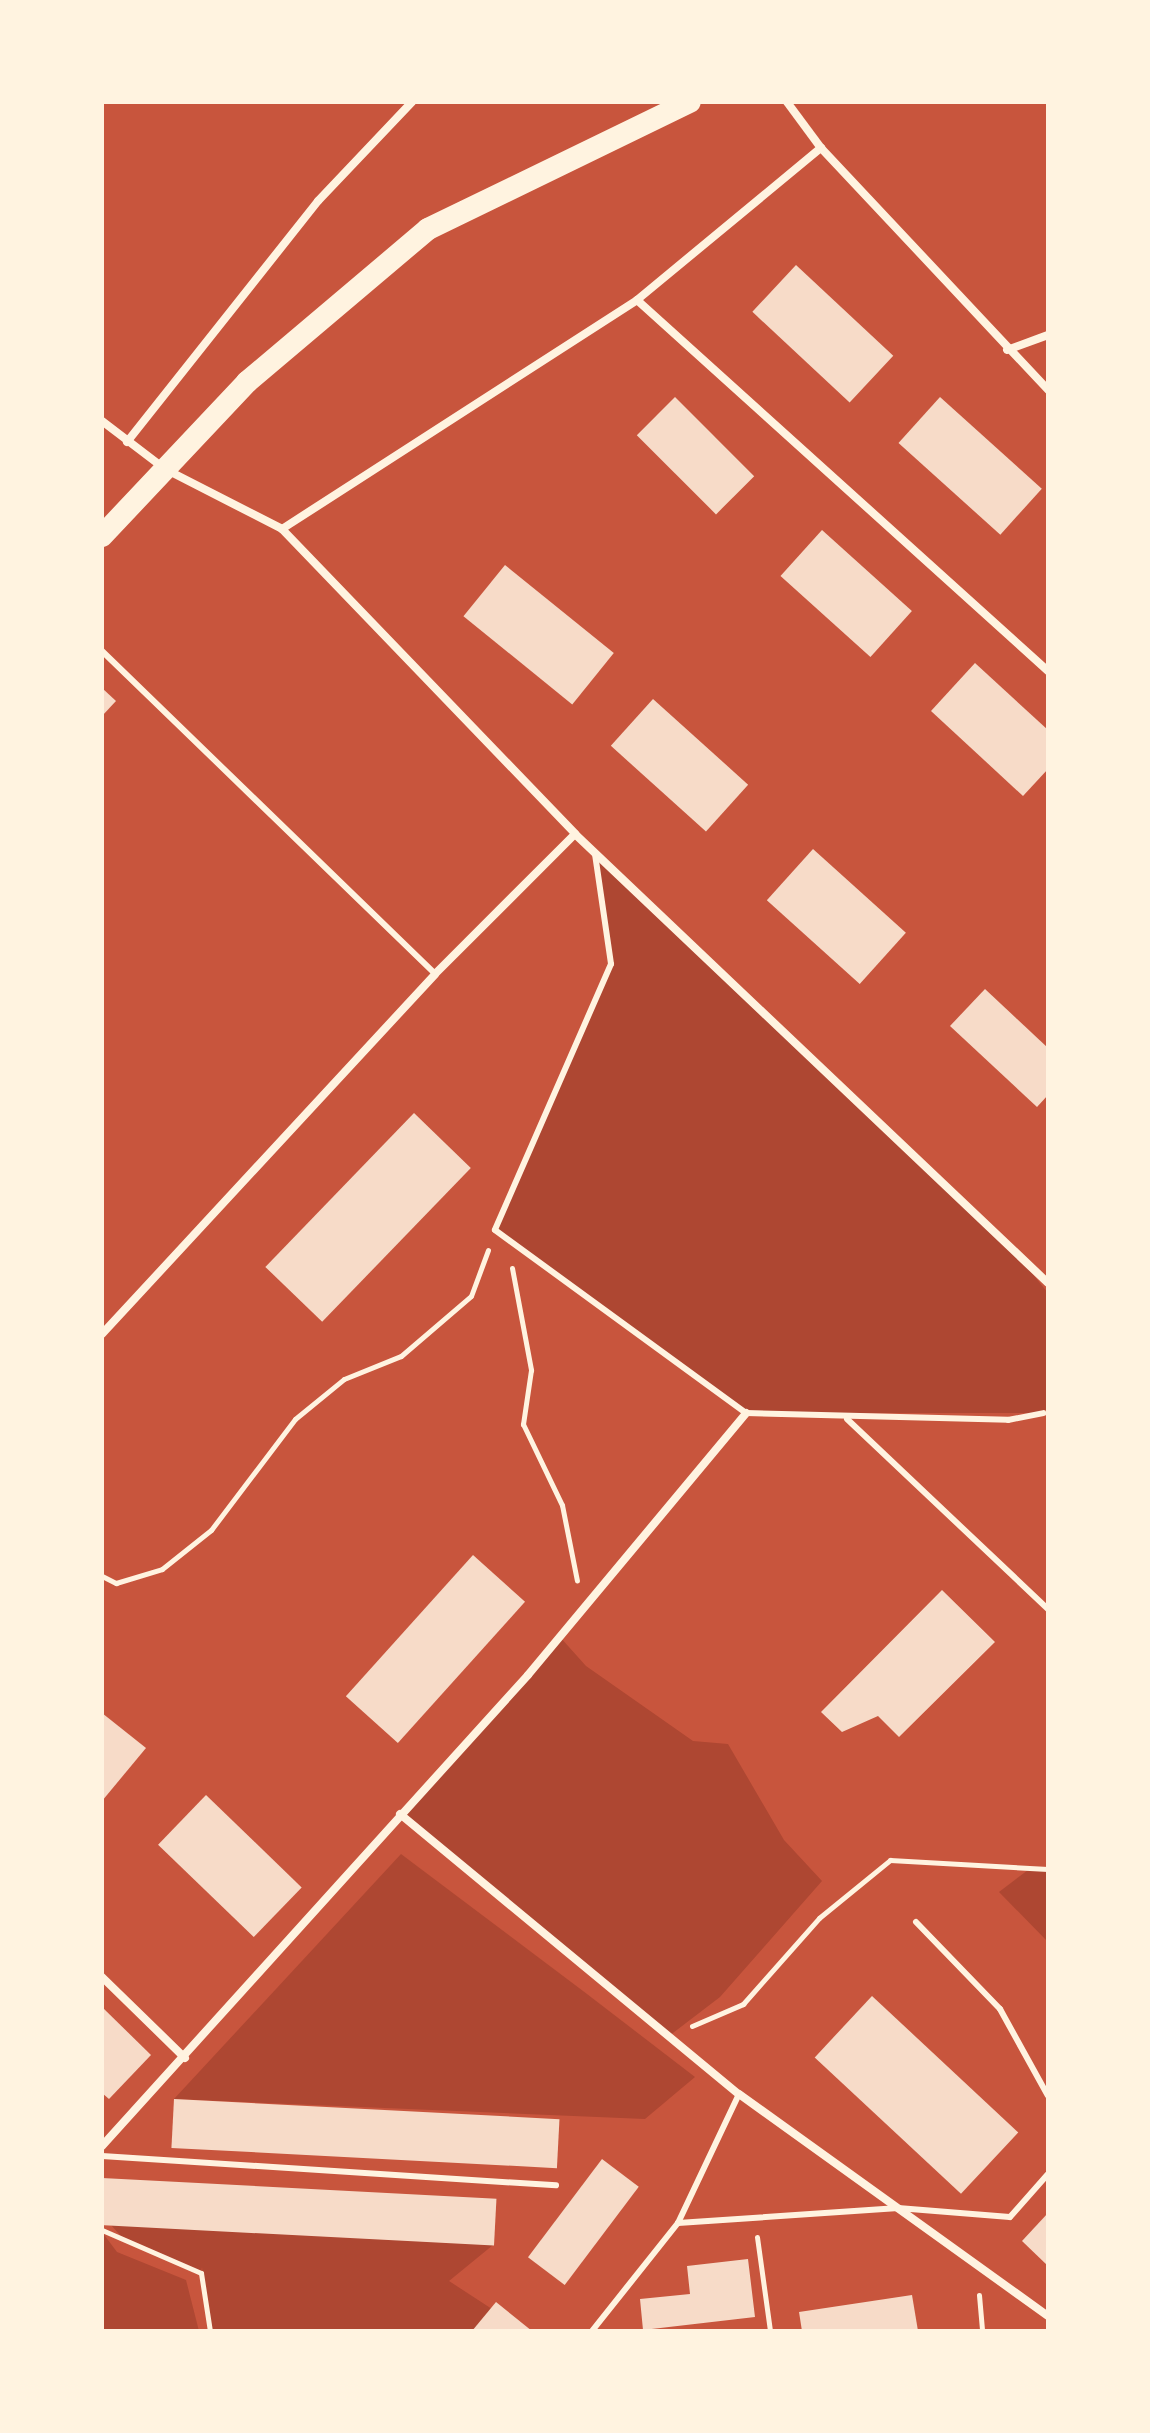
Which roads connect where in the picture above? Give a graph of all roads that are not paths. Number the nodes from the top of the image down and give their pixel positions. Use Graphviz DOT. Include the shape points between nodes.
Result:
graph roads {
  1 [pos="412,102"];
  2 [pos="690,102"];
  3 [pos="787,102"];
  4 [pos="821,148"];
  5 [pos="637,300"];
  6 [pos="1048,335"];
  7 [pos="1007,350"];
  8 [pos="1048,390"];
  9 [pos="102,421"];
  10 [pos="127,442"];
  11 [pos="165,469"];
  12 [pos="282,529"];
  13 [pos="102,536"];
  14 [pos="102,651"];
  15 [pos="1048,671"];
  16 [pos="575,834"];
  17 [pos="595,854"];
  18 [pos="435,974"];
  19 [pos="1048,1283"];
  20 [pos="102,1334"];
  21 [pos="746,1413"];
  22 [pos="1043,1413"];
  23 [pos="847,1419"];
  24 [pos="1048,1609"];
  25 [pos="400,1814"];
  26 [pos="916,1922"];
  27 [pos="102,1977"];
  28 [pos="185,2058"];
  29 [pos="739,2094"];
  30 [pos="1048,2096"];
  31 [pos="102,2146"];
  32 [pos="102,2156"];
  33 [pos="1048,2174"];
  34 [pos="556,2185"];
  35 [pos="898,2208"];
  36 [pos="678,2223"];
  37 [pos="1048,2316"];
  38 [pos="592,2331"];
  1 -- 10 [label="street" via="309,212"];
  2 -- 11 [label="highway" via="428,229 247,382"];
  3 -- 4 [label="street"];
  4 -- 5 [label="street"];
  4 -- 7 [label="street"];
  5 -- 12 [label="street"];
  5 -- 15 [label="street"];
  6 -- 7 [label="street"];
  7 -- 8 [label="street"];
  9 -- 10 [label="street"];
  10 -- 11 [label="street"];
  11 -- 12 [label="street"];
  11 -- 13 [label="highway"];
  12 -- 16 [label="street"];
  14 -- 18 [label="lane"];
  16 -- 17 [label="street"];
  16 -- 18 [label="street"];
  17 -- 19 [label="street"];
  17 -- 21 [label="lane" via="611,964 495,1230"];
  18 -- 20 [label="street"];
  21 -- 23 [label="lane"];
  21 -- 25 [label="street" via="581,1612"];
  22 -- 23 [label="lane" via="1008,1420"];
  23 -- 24 [label="lane"];
  25 -- 28 [label="street"];
  25 -- 29 [label="street"];
  26 -- 30 [label="lane" via="1000,2009"];
  27 -- 28 [label="street"];
  28 -- 31 [label="street"];
  29 -- 35 [label="street"];
  29 -- 36 [label="lane"];
  32 -- 34 [label="lane"];
  33 -- 35 [label="lane" via="1010,2217"];
  35 -- 36 [label="lane"];
  35 -- 37 [label="street"];
  36 -- 38 [label="lane"];
}
